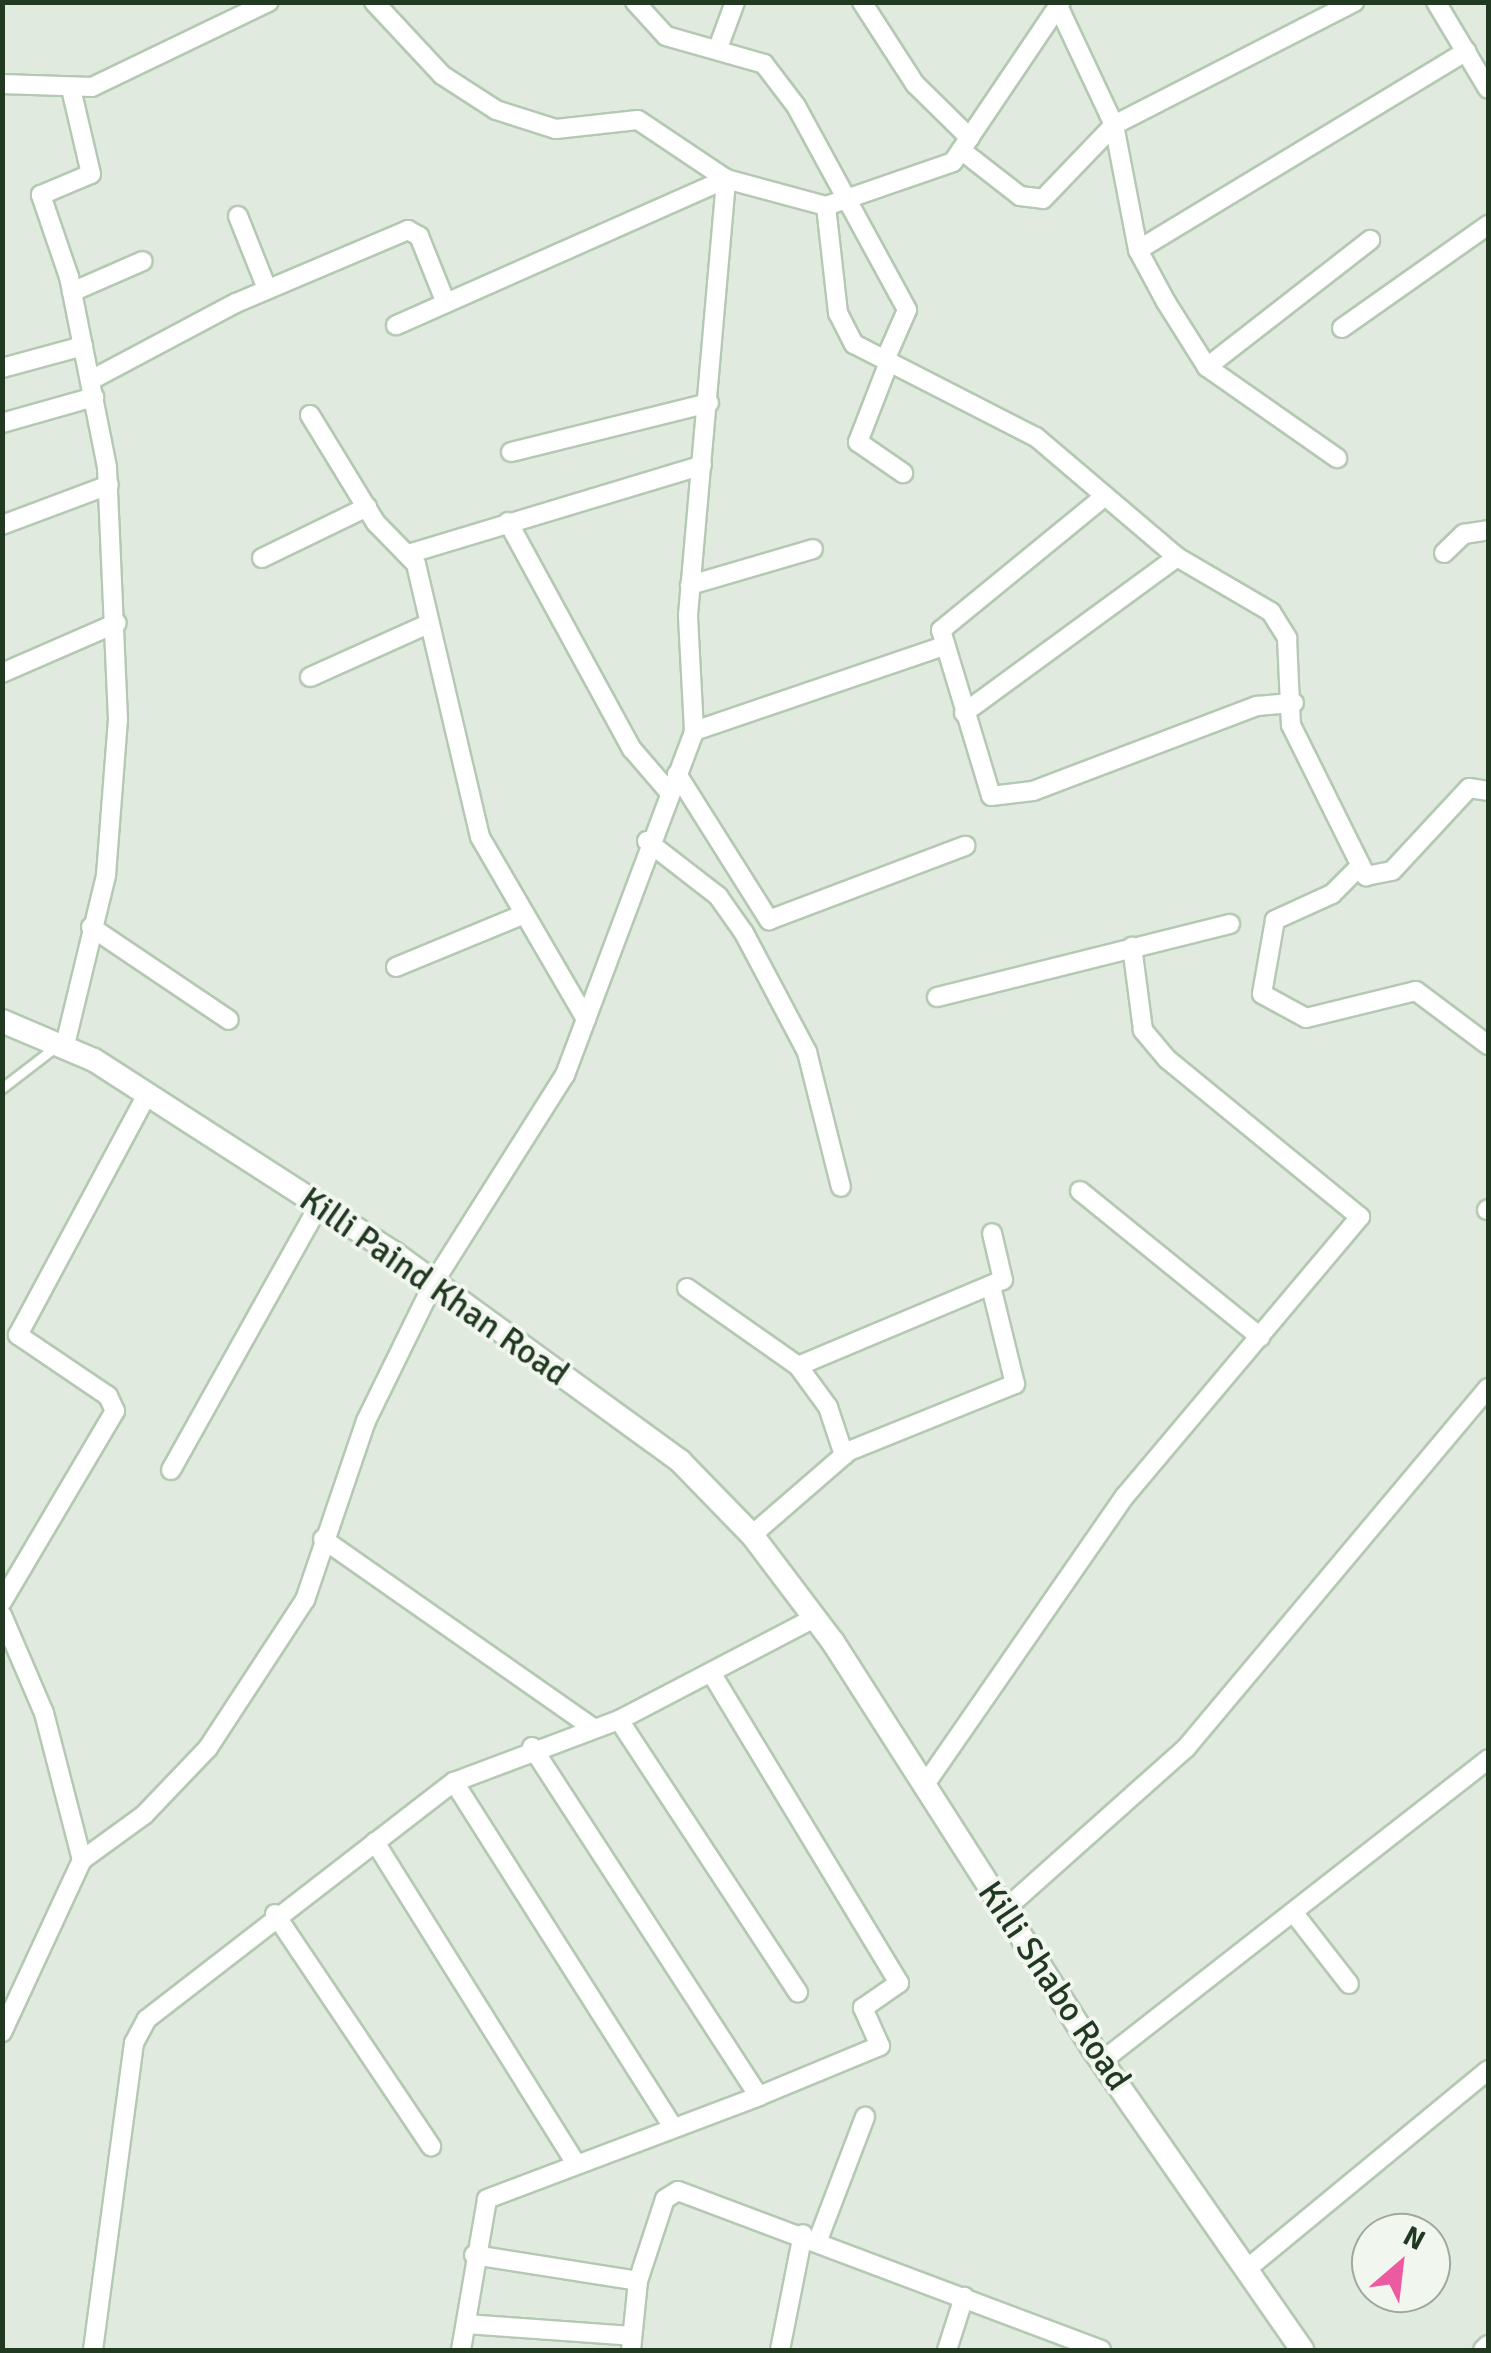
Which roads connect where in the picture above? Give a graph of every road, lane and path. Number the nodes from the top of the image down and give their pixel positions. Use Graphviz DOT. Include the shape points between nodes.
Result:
graph roads {
  1 [pos="268,2"];
  2 [pos="374,2"];
  3 [pos="634,2"];
  4 [pos="735,2"];
  5 [pos="862,2"];
  6 [pos="1354,2"];
  7 [pos="1436,2"];
  8 [pos="1060,5"];
  9 [pos="718,48"];
  10 [pos="1466,51"];
  11 [pos="1485,77"];
  12 [pos="2,84"];
  13 [pos="70,89"];
  14 [pos="1114,124"];
  15 [pos="966,144"];
  16 [pos="726,180"];
  17 [pos="834,203"];
  18 [pos="238,216"];
  19 [pos="1488,225"];
  20 [pos="1370,240"];
  21 [pos="1138,250"];
  22 [pos="143,261"];
  23 [pos="267,289"];
  24 [pos="72,292"];
  25 [pos="446,303"];
  26 [pos="396,325"];
  27 [pos="1342,328"];
  28 [pos="84,346"];
  29 [pos="887,361"];
  30 [pos="1207,366"];
  31 [pos="2,368"];
  32 [pos="92,389"];
  33 [pos="709,403"];
  34 [pos="310,415"];
  35 [pos="2,424"];
  36 [pos="511,452"];
  37 [pos="1336,458"];
  38 [pos="702,466"];
  39 [pos="903,473"];
  40 [pos="108,486"];
  41 [pos="1104,496"];
  42 [pos="366,507"];
  43 [pos="508,522"];
  44 [pos="2,525"];
  45 [pos="1488,530"];
  46 [pos="814,549"];
  47 [pos="1444,553"];
  48 [pos="408,554"];
  49 [pos="1177,557"];
  50 [pos="262,558"];
  51 [pos="690,585"];
  52 [pos="117,624"];
  53 [pos="428,624"];
  54 [pos="942,646"];
  55 [pos="2,673"];
  56 [pos="310,677"];
  57 [pos="1294,703"];
  58 [pos="964,713"];
  59 [pos="694,731"];
  60 [pos="673,783"];
  61 [pos="1488,791"];
  62 [pos="647,841"];
  63 [pos="965,846"];
  64 [pos="1360,866"];
  65 [pos="520,916"];
  66 [pos="1230,924"];
  67 [pos="90,927"];
  68 [pos="1132,947"];
  69 [pos="396,967"];
  70 [pos="936,997"];
  71 [pos="586,1019"];
  72 [pos="229,1020"];
  73 [pos="2,1022"];
  74 [pos="1488,1045"];
  75 [pos="60,1048"];
  76 [pos="2,1088"];
  77 [pos="147,1094"];
  78 [pos="841,1187"];
  79 [pos="1080,1191"];
  80 [pos="319,1205"];
  81 [pos="992,1233"];
  82 [pos="434,1282"];
  83 [pos="991,1286"];
  84 [pos="687,1288"];
  85 [pos="1260,1337"];
  86 [pos="798,1366"];
  87 [pos="1488,1388"];
  88 [pos="844,1455"];
  89 [pos="171,1470"];
  90 [pos="752,1535"];
  91 [pos="323,1539"];
  92 [pos="2,1602"];
  93 [pos="2,1615"];
  94 [pos="814,1618"];
  95 [pos="713,1676"];
  96 [pos="620,1720"];
  97 [pos="591,1727"];
  98 [pos="532,1747"];
  99 [pos="1488,1759"];
  100 [pos="454,1782"];
  101 [pos="924,1786"];
  102 [pos="374,1842"];
  103 [pos="82,1860"];
  104 [pos="1003,1911"];
  105 [pos="1293,1912"];
  106 [pos="274,1914"];
  107 [pos="1349,1984"];
  108 [pos="798,1992"];
  109 [pos="2,2032"];
  110 [pos="1102,2060"];
  111 [pos="1488,2070"];
  112 [pos="759,2096"];
  113 [pos="865,2117"];
  114 [pos="672,2126"];
  115 [pos="431,2146"];
  116 [pos="574,2160"];
  117 [pos="810,2237"];
  118 [pos="474,2255"];
  119 [pos="1248,2268"];
  120 [pos="638,2280"];
  121 [pos="964,2297"];
  122 [pos="466,2324"];
  123 [pos="631,2343"];
  124 [pos="1488,2345"];
  125 [pos="93,2350"];
  126 [pos="461,2350"];
  127 [pos="780,2350"];
  128 [pos="947,2350"];
  129 [pos="1101,2350"];
  130 [pos="1302,2350"];
  131 [pos="1483,2350"];
  1 -- 13 [label="street"];
  2 -- 16 [label="street" via="442,74 496,110 556,129 638,120"];
  3 -- 9 [label="street" via="666,36"];
  4 -- 9 [label="street"];
  5 -- 15 [label="street" via="915,84"];
  6 -- 14 [label="street"];
  7 -- 10 [label="street"];
  8 -- 14 [label="street"];
  8 -- 15 [label="street"];
  9 -- 17 [label="street" via="764,64"];
  10 -- 11 [label="street"];
  10 -- 21 [label="street"];
  12 -- 13 [label="street"];
  13 -- 24 [label="street" via="91,174 41,195"];
  14 -- 15 [label="street" via="1033,202"];
  14 -- 21 [label="street"];
  15 -- 17 [label="street" via="901,186"];
  16 -- 17 [label="street"];
  16 -- 25 [label="street"];
  16 -- 33 [label="street"];
  17 -- 29 [label="street" via="838,313 854,344"];
  17 -- 29 [label="street" via="906,310"];
  18 -- 23 [label="street"];
  19 -- 27 [label="street"];
  20 -- 30 [label="street"];
  21 -- 30 [label="street"];
  22 -- 24 [label="street"];
  23 -- 25 [label="street" via="408,230 419,236"];
  23 -- 32 [label="street"];
  24 -- 28 [label="street"];
  25 -- 26 [label="street"];
  28 -- 31 [label="street"];
  28 -- 32 [label="street"];
  29 -- 39 [label="street" via="858,442"];
  29 -- 41 [label="street" via="1036,438"];
  30 -- 37 [label="street"];
  32 -- 35 [label="street"];
  32 -- 40 [label="street"];
  33 -- 36 [label="street"];
  33 -- 38 [label="street"];
  34 -- 42 [label="street"];
  38 -- 43 [label="street"];
  38 -- 51 [label="street"];
  40 -- 44 [label="street"];
  40 -- 52 [label="street"];
  41 -- 49 [label="street"];
  41 -- 54 [label="street" via="941,630"];
  42 -- 48 [label="street"];
  42 -- 50 [label="street"];
  43 -- 48 [label="street"];
  43 -- 60 [label="street" via="632,748"];
  45 -- 47 [label="street" via="1464,534"];
  46 -- 51 [label="street"];
  48 -- 53 [label="street"];
  49 -- 57 [label="street" via="1271,612 1287,638"];
  49 -- 58 [label="street"];
  51 -- 59 [label="street"];
  52 -- 55 [label="street"];
  52 -- 67 [label="street" via="117,792"];
  53 -- 56 [label="street"];
  53 -- 65 [label="street" via="480,837"];
  54 -- 58 [label="street"];
  54 -- 59 [label="street"];
  57 -- 58 [label="street" via="1258,706 1000,797 991,796"];
  57 -- 64 [label="street" via="1291,726 1318,793"];
  59 -- 60 [label="street"];
  60 -- 62 [label="street"];
  60 -- 63 [label="street" via="770,920"];
  61 -- 64 [label="street" via="1469,788 1377,880"];
  62 -- 71 [label="street"];
  62 -- 78 [label="street" via="718,896 744,933 807,1052"];
  64 -- 74 [label="street" via="1332,894 1275,920 1262,994 1306,1018 1416,991"];
  65 -- 69 [label="street"];
  65 -- 71 [label="street"];
  66 -- 68 [label="street"];
  67 -- 72 [label="street"];
  67 -- 75 [label="street"];
  68 -- 70 [label="street"];
  68 -- 85 [label="street" via="1143,1030 1167,1059 1360,1217"];
  71 -- 82 [label="street" via="564,1075"];
  73 -- 75 [label="street, Killi Paind Khan Road"];
  75 -- 76 [label="lane"];
  75 -- 77 [label="street, Killi Paind Khan Road"];
  77 -- 80 [label="street, Killi Paind Khan Road"];
  77 -- 92 [label="street" via="18,1335 108,1396 115,1411"];
  79 -- 85 [label="street"];
  80 -- 82 [label="street, Killi Paind Khan Road"];
  80 -- 89 [label="street"];
  81 -- 83 [label="street" via="1003,1280"];
  82 -- 90 [label="street, Killi Paind Khan Road" via="680,1462"];
  82 -- 91 [label="street"];
  83 -- 86 [label="street"];
  83 -- 88 [label="street" via="1015,1384"];
  84 -- 86 [label="street"];
  85 -- 101 [label="street" via="1125,1496"];
  86 -- 88 [label="street" via="828,1408"];
  87 -- 104 [label="street" via="1186,1748"];
  88 -- 90 [label="street"];
  90 -- 94 [label="street, Killi Paind Khan Road"];
  91 -- 97 [label="street"];
  91 -- 103 [label="street" via="305,1600 235,1715 174,1787"];
  93 -- 103 [label="street" via="44,1713"];
  94 -- 95 [label="street"];
  94 -- 101 [label="street, Killi Shabo Road"];
  95 -- 96 [label="street"];
  95 -- 112 [label="street" via="899,1984 863,2008 880,2046"];
  96 -- 97 [label="street"];
  96 -- 108 [label="street"];
  97 -- 98 [label="street"];
  98 -- 100 [label="street"];
  98 -- 112 [label="street"];
  99 -- 105 [label="street"];
  100 -- 102 [label="street"];
  100 -- 114 [label="street"];
  101 -- 104 [label="street, Killi Shabo Road"];
  102 -- 106 [label="street"];
  102 -- 116 [label="street"];
  103 -- 109 [label="street"];
  104 -- 110 [label="street, Killi Shabo Road"];
  105 -- 107 [label="street"];
  105 -- 110 [label="street"];
  106 -- 115 [label="street"];
  106 -- 125 [label="street" via="147,2019 134,2043"];
  110 -- 119 [label="street, Killi Shabo Road"];
  111 -- 119 [label="street"];
  112 -- 114 [label="street"];
  113 -- 117 [label="street"];
  114 -- 116 [label="street"];
  116 -- 118 [label="street" via="486,2199"];
  117 -- 120 [label="street" via="670,2192"];
  117 -- 121 [label="street"];
  117 -- 127 [label="street"];
  118 -- 120 [label="street"];
  118 -- 122 [label="street"];
  119 -- 130 [label="street, Killi Shabo Road"];
  120 -- 123 [label="street"];
  121 -- 128 [label="street"];
  121 -- 129 [label="street"];
  122 -- 123 [label="street"];
  122 -- 126 [label="street"];
  124 -- 131 [label="street"];
}
